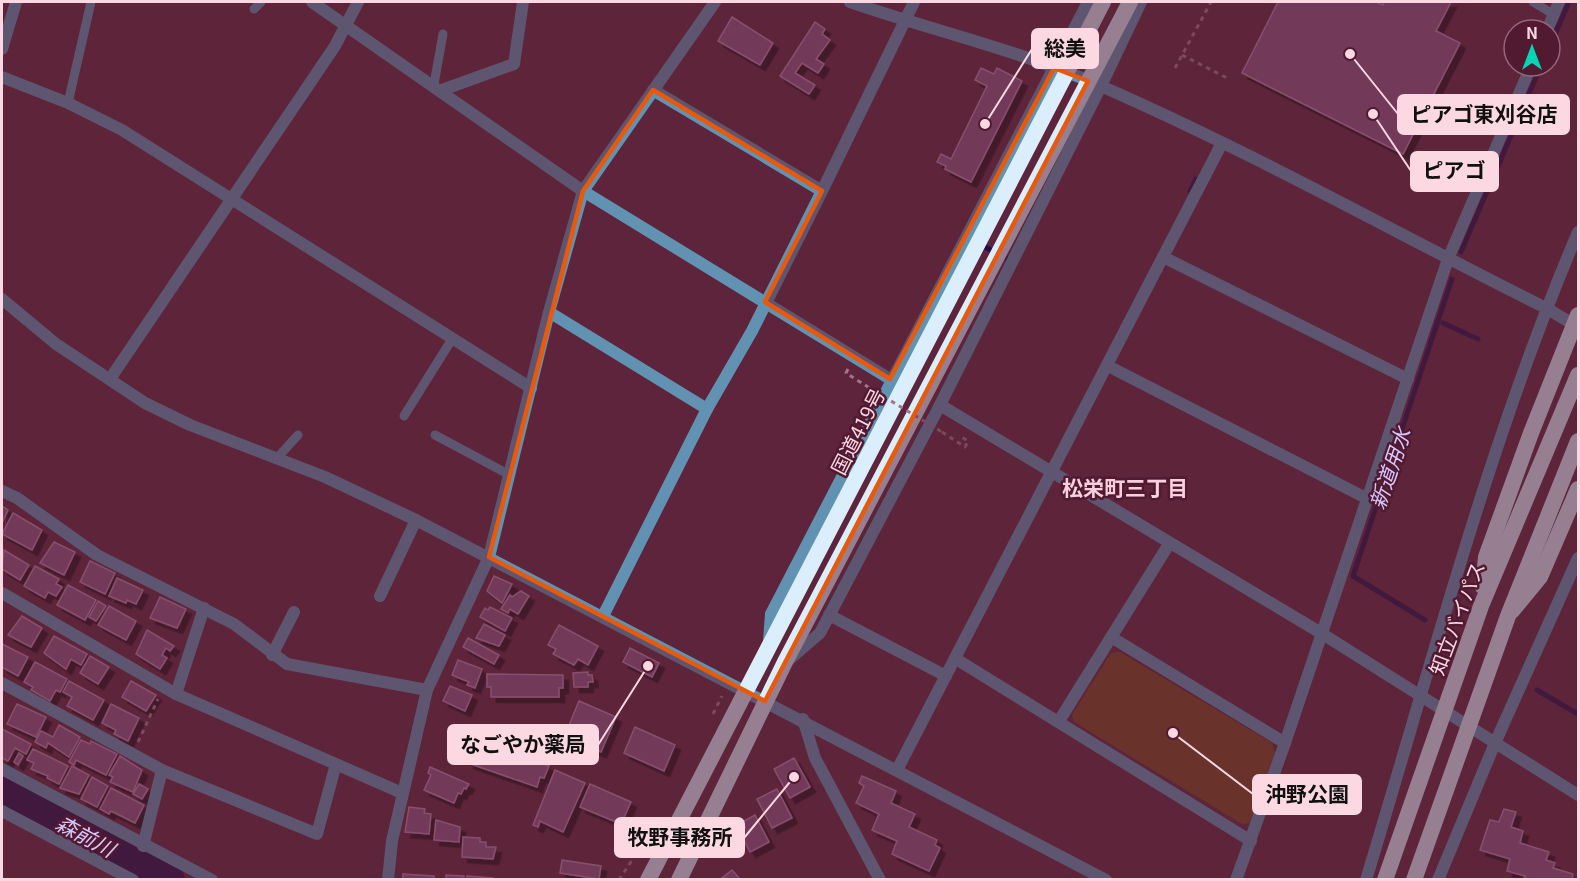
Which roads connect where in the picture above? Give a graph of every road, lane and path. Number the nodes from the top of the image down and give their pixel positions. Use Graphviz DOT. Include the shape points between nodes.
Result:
graph roads {
  1 [pos="16,2"];
  2 [pos="91,2"];
  3 [pos="312,2"];
  4 [pos="358,2"];
  5 [pos="523,2"];
  6 [pos="715,2"];
  7 [pos="850,2"];
  8 [pos="914,2"];
  9 [pos="1088,2"];
  10 [pos="1103,2"];
  11 [pos="1130,2"];
  12 [pos="1141,2"];
  13 [pos="1211,2"];
  14 [pos="1533,2"];
  15 [pos="1559,2"];
  16 [pos="1553,14"];
  17 [pos="1552,18"];
  18 [pos="906,21"];
  19 [pos="345,24"];
  20 [pos="443,34"];
  21 [pos="2,49"];
  22 [pos="1182,55"];
  23 [pos="1174,68"];
  24 [pos="1059,70"];
  25 [pos="2,77"];
  26 [pos="1227,78"];
  27 [pos="1526,78"];
  28 [pos="1095,83"];
  29 [pos="438,87"];
  30 [pos="653,90"];
  31 [pos="68,103"];
  32 [pos="1222,143"];
  33 [pos="583,191"];
  34 [pos="822,191"];
  35 [pos="230,199"];
  36 [pos="1578,232"];
  37 [pos="1163,257"];
  38 [pos="1448,259"];
  39 [pos="2,299"];
  40 [pos="765,302"];
  41 [pos="1546,308"];
  42 [pos="549,312"];
  43 [pos="1578,315"];
  44 [pos="1578,327"];
  45 [pos="452,339"];
  46 [pos="1108,366"];
  47 [pos="1578,375"];
  48 [pos="110,379"];
  49 [pos="890,379"];
  50 [pos="1408,379"];
  51 [pos="868,387"];
  52 [pos="531,388"];
  53 [pos="940,405"];
  54 [pos="707,410"];
  55 [pos="404,416"];
  56 [pos="953,431"];
  57 [pos="298,435"];
  58 [pos="435,435"];
  59 [pos="1578,441"];
  60 [pos="278,457"];
  61 [pos="1051,472"];
  62 [pos="508,474"];
  63 [pos="1578,489"];
  64 [pos="2,491"];
  65 [pos="1368,499"];
  66 [pos="416,520"];
  67 [pos="1168,544"];
  68 [pos="489,557"];
  69 [pos="1578,558"];
  70 [pos="2,593"];
  71 [pos="380,596"];
  72 [pos="1481,606"];
  73 [pos="204,608"];
  74 [pos="294,612"];
  75 [pos="829,615"];
  76 [pos="603,616"];
  77 [pos="1508,616"];
  78 [pos="1321,633"];
  79 [pos="1112,637"];
  80 [pos="768,651"];
  81 [pos="272,655"];
  82 [pos="956,659"];
  83 [pos="785,662"];
  84 [pos="946,676"];
  85 [pos="2,683"];
  86 [pos="164,687"];
  87 [pos="428,690"];
  88 [pos="748,692"];
  89 [pos="176,694"];
  90 [pos="722,695"];
  91 [pos="1422,695"];
  92 [pos="765,701"];
  93 [pos="712,717"];
  94 [pos="803,719"];
  95 [pos="1059,721"];
  96 [pos="1285,743"];
  97 [pos="1495,743"];
  98 [pos="132,755"];
  99 [pos="336,764"];
  100 [pos="2,769"];
  101 [pos="162,770"];
  102 [pos="897,770"];
  103 [pos="402,793"];
  104 [pos="1578,795"];
  105 [pos="2,811"];
  106 [pos="662,815"];
  107 [pos="1251,841"];
  108 [pos="143,846"];
  109 [pos="132,879"];
  110 [pos="212,879"];
  111 [pos="388,879"];
  112 [pos="618,879"];
  113 [pos="648,879"];
  114 [pos="679,879"];
  115 [pos="880,879"];
  116 [pos="1106,879"];
  117 [pos="1236,879"];
  118 [pos="1366,879"];
  119 [pos="1386,879"];
  120 [pos="1413,879"];
  121 [pos="1438,879"];
  1 -- 21 [label="street"];
  2 -- 31 [label="lane"];
  3 -- 19 [label="street"];
  4 -- 19 [label="street"];
  5 -- 29 [label="street" via="514,64"];
  6 -- 30 [label="street"];
  7 -- 18 [label="street"];
  8 -- 18 [label="street"];
  9 -- 24 [label="street"];
  10 -- 24 [label="highway, 国道419号"];
  11 -- 28 [label="highway"];
  12 -- 28 [label="street"];
  13 -- 22 [label="path"];
  14 -- 16 [label="lane"];
  15 -- 16 [label="street"];
  16 -- 17 [label="street"];
  18 -- 24 [label="street"];
  18 -- 34 [label="street"];
  19 -- 29 [label="street"];
  19 -- 35 [label="street" via="335,46"];
  20 -- 29 [label="lane"];
  22 -- 23 [label="path"];
  22 -- 26 [label="path"];
  24 -- 28 [label="street"];
  24 -- 49 [label="street"];
  24 -- 80 [label="highway, 国道419号"];
  25 -- 31 [label="street"];
  27 -- 38 [label="street"];
  28 -- 32 [label="street"];
  28 -- 53 [label="street"];
  28 -- 83 [label="highway"];
  29 -- 33 [label="street"];
  30 -- 33 [label="street"];
  30 -- 34 [label="street"];
  31 -- 35 [label="street" via="122,130"];
  32 -- 37 [label="street"];
  32 -- 38 [label="street"];
  33 -- 40 [label="street"];
  33 -- 42 [label="street"];
  34 -- 40 [label="street"];
  35 -- 45 [label="street"];
  35 -- 48 [label="street"];
  36 -- 41 [label="street"];
  37 -- 46 [label="street"];
  37 -- 50 [label="street"];
  38 -- 41 [label="street"];
  38 -- 50 [label="street"];
  39 -- 48 [label="street" via="56,344"];
  40 -- 49 [label="street"];
  40 -- 54 [label="street"];
  41 -- 44 [label="street"];
  41 -- 91 [label="street" via="1442,618"];
  42 -- 52 [label="street"];
  42 -- 54 [label="street"];
  43 -- 72 [label="highway, bridge" via="1486,557"];
  45 -- 52 [label="street"];
  45 -- 55 [label="lane"];
  46 -- 61 [label="street"];
  46 -- 65 [label="street"];
  47 -- 72 [label="highway, 知立バイパス, bridge"];
  48 -- 60 [label="street" via="145,403 190,425"];
  49 -- 80 [label="street" via="771,614"];
  50 -- 65 [label="street"];
  51 -- 56 [label="path, bridge" via="965,447 969,441"];
  52 -- 62 [label="street"];
  53 -- 61 [label="street"];
  53 -- 75 [label="street"];
  54 -- 76 [label="street"];
  57 -- 60 [label="lane"];
  58 -- 62 [label="lane"];
  59 -- 77 [label="highway, bridge"];
  60 -- 66 [label="street"];
  61 -- 67 [label="street"];
  61 -- 82 [label="street"];
  62 -- 68 [label="street"];
  63 -- 77 [label="highway" via="1540,577"];
  64 -- 73 [label="street" via="97,555"];
  65 -- 78 [label="street"];
  66 -- 68 [label="street"];
  66 -- 71 [label="street"];
  67 -- 78 [label="street"];
  67 -- 79 [label="street"];
  68 -- 76 [label="street"];
  68 -- 87 [label="street"];
  69 -- 97 [label="street"];
  70 -- 86 [label="street"];
  72 -- 119 [label="highway, 知立バイパス, bridge"];
  73 -- 81 [label="street" via="234,624"];
  73 -- 89 [label="street"];
  74 -- 81 [label="street"];
  75 -- 83 [label="street" via="820,633"];
  75 -- 84 [label="street"];
  76 -- 88 [label="street"];
  77 -- 120 [label="highway, bridge"];
  78 -- 91 [label="street"];
  78 -- 96 [label="street"];
  79 -- 95 [label="street"];
  79 -- 96 [label="street"];
  80 -- 88 [label="highway, 国道419号"];
  81 -- 87 [label="street" via="287,664"];
  82 -- 84 [label="street"];
  82 -- 95 [label="street"];
  83 -- 92 [label="highway"];
  84 -- 102 [label="street"];
  85 -- 98 [label="street"];
  86 -- 89 [label="street"];
  86 -- 98 [label="path"];
  87 -- 103 [label="street"];
  88 -- 92 [label="street"];
  88 -- 113 [label="highway, 国道419号"];
  89 -- 99 [label="street"];
  90 -- 93 [label="path"];
  91 -- 97 [label="street"];
  91 -- 118 [label="street"];
  92 -- 94 [label="street"];
  92 -- 114 [label="highway"];
  94 -- 102 [label="street"];
  94 -- 115 [label="street" via="815,758"];
  95 -- 107 [label="street"];
  96 -- 107 [label="street"];
  97 -- 104 [label="street"];
  97 -- 121 [label="street"];
  98 -- 101 [label="street"];
  99 -- 101 [label="street" via="317,834"];
  99 -- 103 [label="street"];
  100 -- 108 [label="street"];
  101 -- 108 [label="street"];
  102 -- 116 [label="street"];
  103 -- 111 [label="street"];
  105 -- 109 [label="street"];
  106 -- 112 [label="path"];
  107 -- 117 [label="street"];
  108 -- 110 [label="street"];
}
